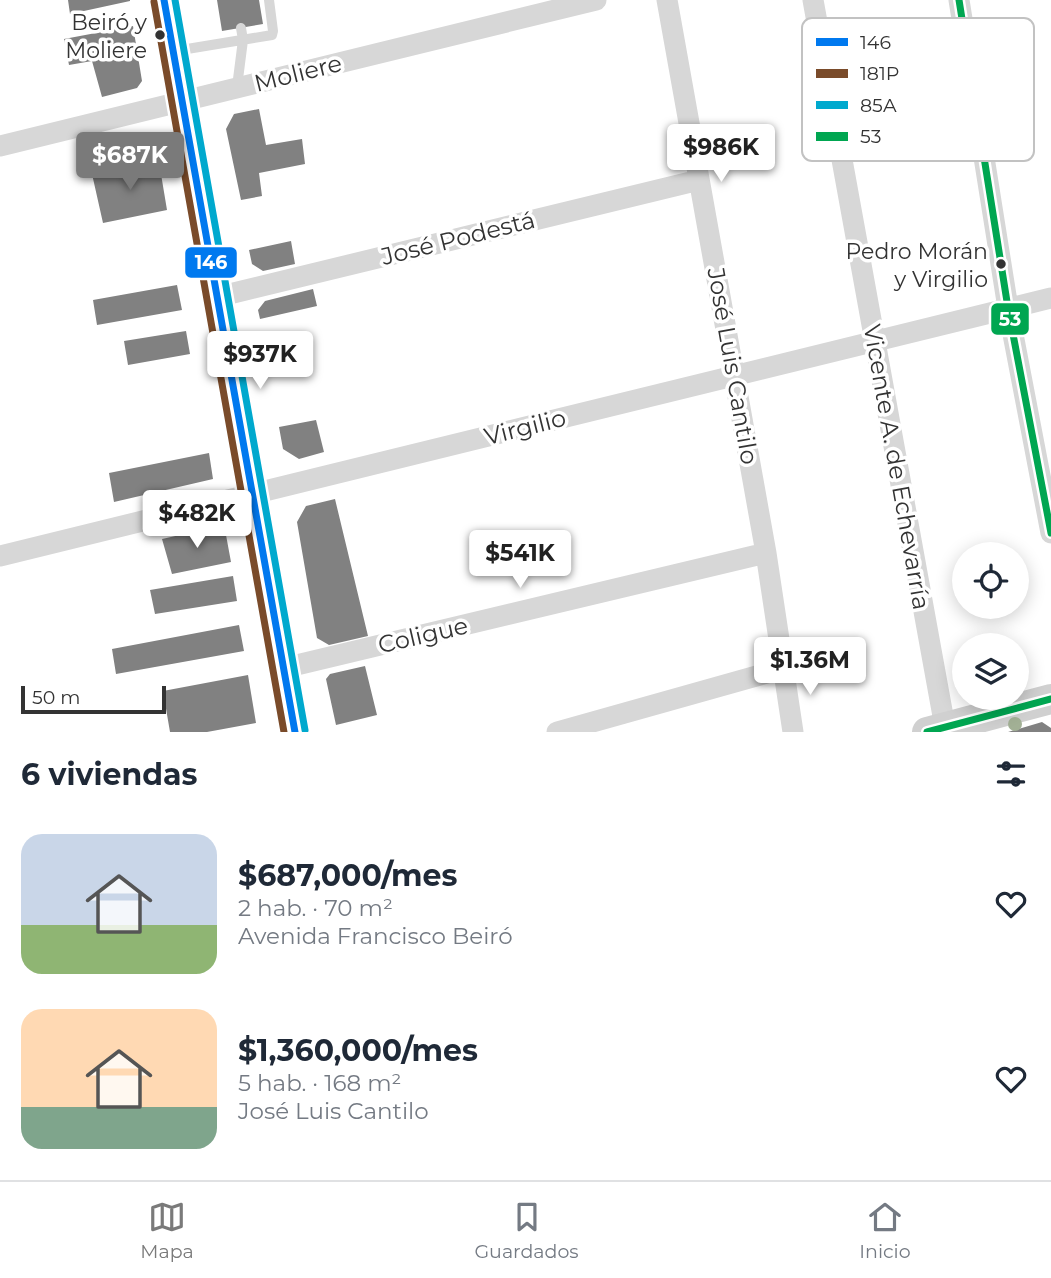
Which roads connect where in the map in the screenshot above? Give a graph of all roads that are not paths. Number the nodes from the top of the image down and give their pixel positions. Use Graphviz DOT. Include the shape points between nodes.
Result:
graph roads {
  1 [pos="164,0"];
  2 [pos="270,0"];
  3 [pos="596,0"];
  4 [pos="667,0"];
  5 [pos="813,0"];
  6 [pos="959,0"];
  7 [pos="816,18"];
  8 [pos="962,18"];
  9 [pos="241,28"];
  10 [pos="243,40"];
  11 [pos="173,51"];
  12 [pos="237,87"];
  13 [pos="182,100"];
  14 [pos="0,146"];
  15 [pos="842,161"];
  16 [pos="985,161"];
  17 [pos="699,180"];
  18 [pos="217,296"];
  19 [pos="1051,298"];
  20 [pos="1008,307"];
  21 [pos="874,341"];
  22 [pos="734,375"];
  23 [pos="253,494"];
  24 [pos="1051,533"];
  25 [pos="766,553"];
  26 [pos="0,556"];
  27 [pos="284,668"];
  28 [pos="785,668"];
  29 [pos="1051,699"];
  30 [pos="936,730"];
  31 [pos="295,732"];
  32 [pos="557,732"];
  33 [pos="793,732"];
  1 -- 11 [label="main road"];
  2 -- 10 [label="lane" via="272,35"];
  3 -- 12 [label="street, Moliere"];
  4 -- 17 [label="street, José Luis Cantilo"];
  5 -- 7 [label="street, Vicente A. de Echevarría"];
  6 -- 8 [label="street"];
  9 -- 10 [label="lane"];
  10 -- 11 [label="lane"];
  10 -- 12 [label="lane"];
  11 -- 13 [label="main road"];
  12 -- 13 [label="street, Moliere"];
  13 -- 14 [label="street, Moliere"];
  13 -- 18 [label="main road"];
  15 -- 21 [label="street, Vicente A. de Echevarría"];
  16 -- 20 [label="street"];
  17 -- 18 [label="street, José Podestá"];
  17 -- 22 [label="street, José Luis Cantilo"];
  18 -- 23 [label="main road"];
  19 -- 20 [label="street, Virgilio"];
  20 -- 21 [label="street, Virgilio"];
  20 -- 24 [label="street"];
  21 -- 22 [label="street, Virgilio"];
  21 -- 30 [label="street, Vicente A. de Echevarría"];
  22 -- 23 [label="street, Virgilio"];
  22 -- 25 [label="street, José Luis Cantilo"];
  23 -- 26 [label="street, Virgilio"];
  23 -- 27 [label="main road"];
  25 -- 27 [label="street, Coligue"];
  25 -- 28 [label="street, José Luis Cantilo"];
  27 -- 31 [label="main road"];
  28 -- 32 [label="street"];
  28 -- 33 [label="street, José Luis Cantilo"];
  29 -- 30 [label="main road"];
}
